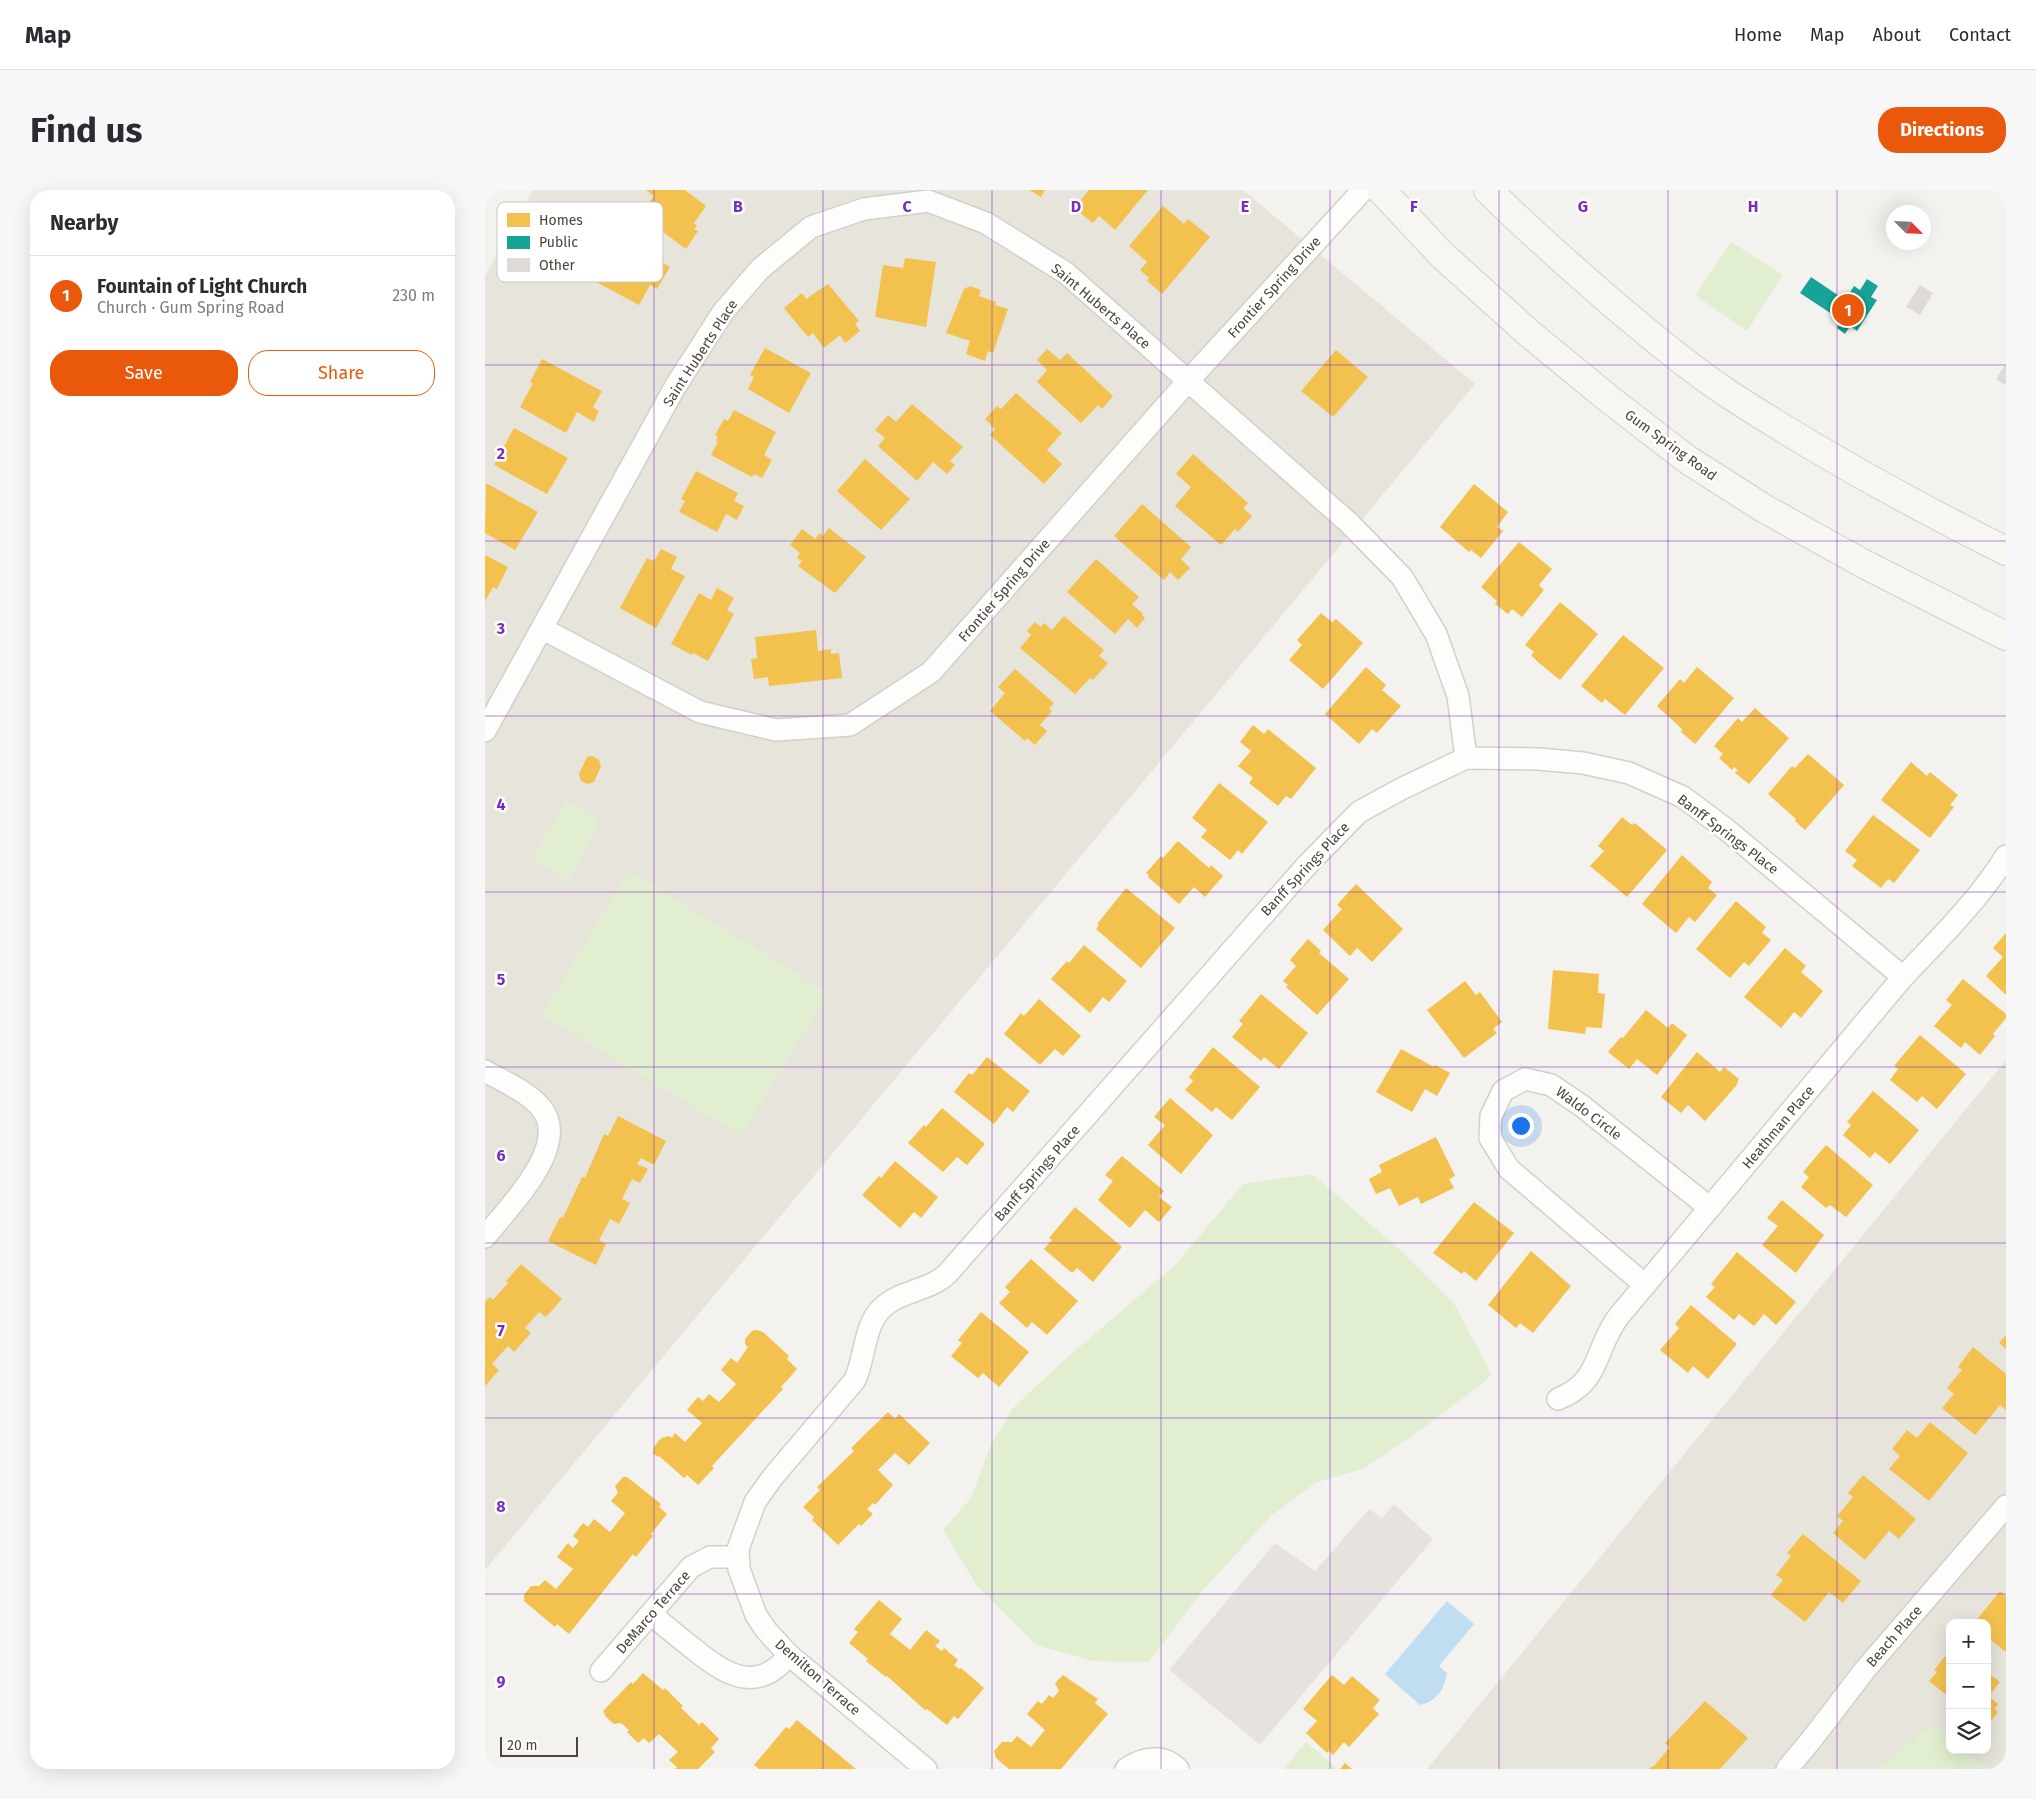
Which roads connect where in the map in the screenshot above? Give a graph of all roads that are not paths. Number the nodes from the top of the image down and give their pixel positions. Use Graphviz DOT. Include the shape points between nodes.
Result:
graph roads {
  1 [pos="1363,190"];
  2 [pos="1381,190"];
  3 [pos="1488,190"];
  4 [pos="1188,381"];
  5 [pos="2006,551"];
  6 [pos="543,629"];
  7 [pos="2006,636"];
  8 [pos="485,731"];
  9 [pos="1466,758"];
  10 [pos="2006,856"];
  11 [pos="1903,977"];
  12 [pos="485,1071"];
  13 [pos="1710,1208"];
  14 [pos="485,1237"];
  15 [pos="1645,1285"];
  16 [pos="847,1390"];
  17 [pos="1558,1399"];
  18 [pos="2006,1506"];
  19 [pos="737,1557"];
  20 [pos="651,1614"];
  21 [pos="789,1655"];
  22 [pos="601,1671"];
  23 [pos="926,1769"];
  24 [pos="1126,1769"];
  25 [pos="1178,1769"];
  26 [pos="1787,1769"];
  1 -- 4 [label="street, Frontier Spring Drive"];
  2 -- 7 [label="main road, Gum Spring Road" via="1442,255 1531,335 1687,460 1765,509 1864,564"];
  3 -- 5 [label="main road" via="1650,335 1726,392 1932,514"];
  4 -- 6 [label="street, Frontier Spring Drive" via="931,672 850,726 776,730 700,712"];
  4 -- 6 [label="street, Saint Huberts Place" via="1066,273 986,223 928,201 864,209 811,227 760,269 723,312 675,388"];
  4 -- 9 [label="street, Saint Huberts Place" via="1349,523 1402,577 1436,634 1458,696"];
  6 -- 8 [label="street, Saint Huberts Place"];
  9 -- 11 [label="street, Banff Springs Place" via="1583,763 1629,773 1683,797"];
  9 -- 16 [label="street, Banff Springs Place" via="1359,812 1307,864 948,1273 940,1281 881,1308 873,1321 861,1368"];
  10 -- 11 [label="street, Heathman Place" via="1993,877"];
  11 -- 13 [label="street, Heathman Place"];
  12 -- 14 [label="street" via="537,1103 550,1133 548,1146 536,1171"];
  13 -- 15 [label="street, Heathman Place"];
  13 -- 15 [label="street, Waldo Circle" via="1551,1085 1525,1079 1503,1090 1491,1116 1490,1138 1509,1169"];
  15 -- 17 [label="street, Heathman Place" via="1611,1327 1588,1379 1579,1390"];
  16 -- 19 [label="street, Demilton Terrace" via="762,1489 748,1515"];
  18 -- 26 [label="street, Beach Place" via="1864,1671"];
  19 -- 20 [label="street, DeMarco Terrace" via="710,1557 700,1561"];
  19 -- 21 [label="street, Demilton Terrace" via="756,1615"];
  20 -- 21 [label="street" via="713,1665 736,1676 768,1673"];
  20 -- 22 [label="street, DeMarco Terrace"];
  21 -- 23 [label="street, Demilton Terrace"];
  24 -- 25 [label="street" via="1151,1758 1164,1759"];
}
